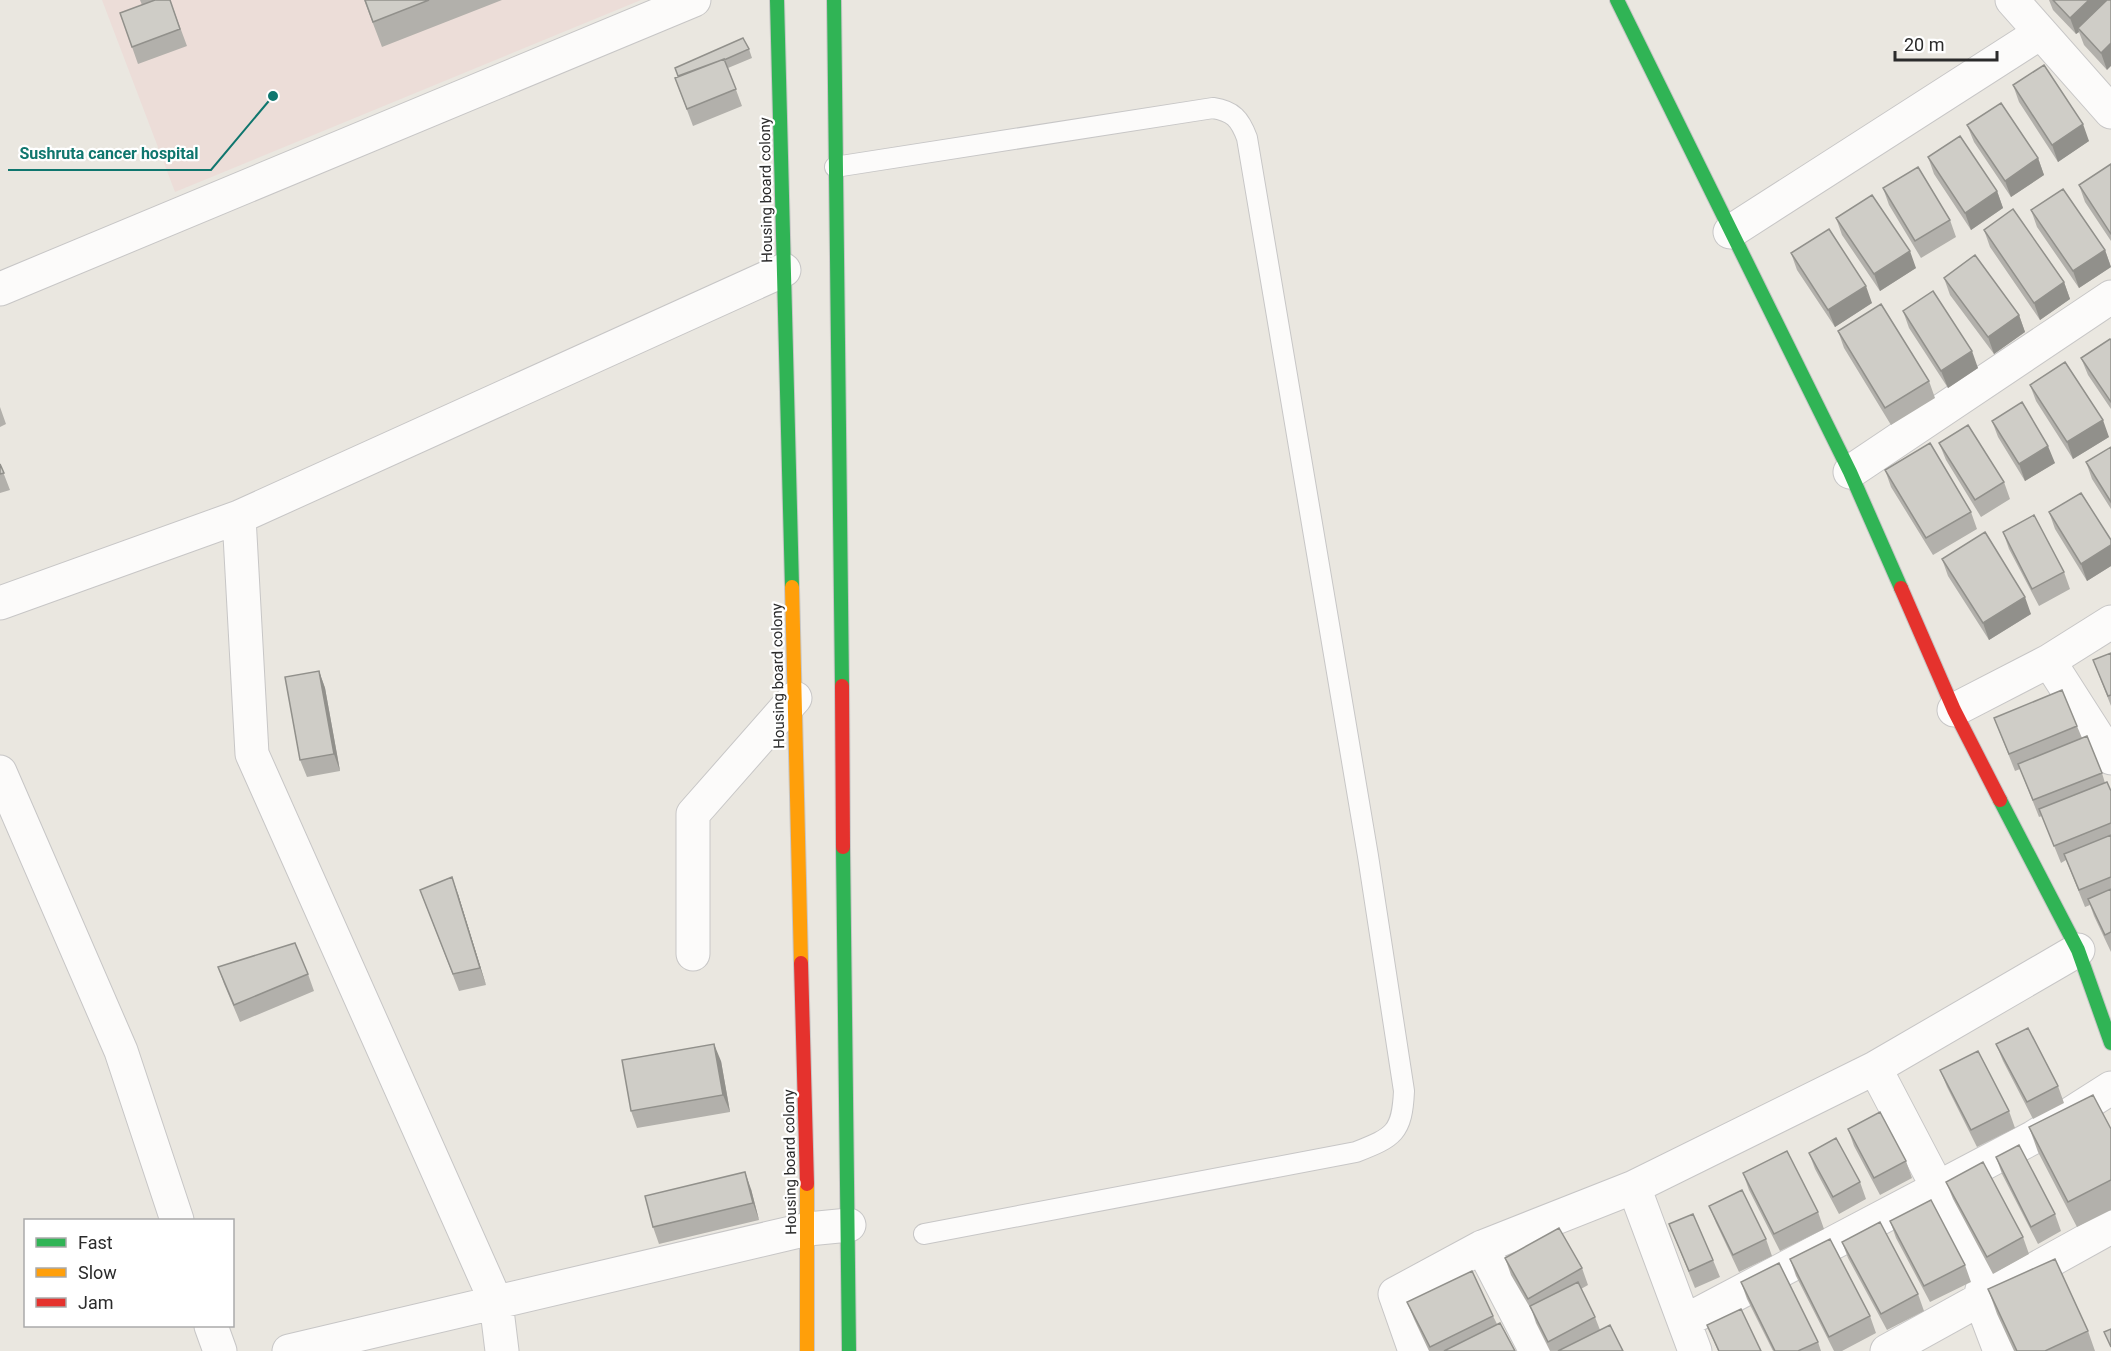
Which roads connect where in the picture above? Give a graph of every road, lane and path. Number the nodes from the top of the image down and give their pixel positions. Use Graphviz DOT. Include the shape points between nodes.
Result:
graph roads {
  1 [pos="694,0"];
  2 [pos="777,0"];
  3 [pos="834,0"];
  4 [pos="1617,0"];
  5 [pos="2012,0"];
  6 [pos="2040,33"];
  7 [pos="2111,112"];
  8 [pos="835,167"];
  9 [pos="1730,232"];
  10 [pos="784,270"];
  11 [pos="0,289"];
  12 [pos="2111,297"];
  13 [pos="1850,472"];
  14 [pos="239,517"];
  15 [pos="0,603"];
  16 [pos="2111,622"];
  17 [pos="2049,661"];
  18 [pos="795,698"];
  19 [pos="1954,710"];
  20 [pos="2111,758"];
  21 [pos="0,772"];
  22 [pos="2078,950"];
  23 [pos="693,954"];
  24 [pos="2111,1043"];
  25 [pos="1875,1068"];
  26 [pos="2111,1088"];
  27 [pos="1634,1187"];
  28 [pos="1937,1187"];
  29 [pos="176,1219"];
  30 [pos="849,1225"];
  31 [pos="2111,1227"];
  32 [pos="808,1229"];
  33 [pos="924,1234"];
  34 [pos="1482,1247"];
  35 [pos="1980,1298"];
  36 [pos="496,1302"];
  37 [pos="211,1327"];
  38 [pos="1690,1336"];
  39 [pos="220,1351"];
  40 [pos="289,1351"];
  41 [pos="502,1351"];
  42 [pos="807,1351"];
  43 [pos="849,1351"];
  44 [pos="1415,1351"];
  45 [pos="1536,1351"];
  46 [pos="1887,1351"];
  47 [pos="2000,1351"];
  1 -- 11 [label="street"];
  2 -- 10 [label="street, Housing board colony"];
  3 -- 8 [label="street"];
  4 -- 9 [label="street"];
  5 -- 6 [label="street"];
  6 -- 7 [label="street"];
  6 -- 9 [label="street"];
  8 -- 30 [label="street"];
  8 -- 33 [label="lane" via="1213,108 1230,110 1241,123 1247,138 1404,1091 1403,1116 1394,1133 1356,1152"];
  9 -- 13 [label="street"];
  10 -- 14 [label="street"];
  10 -- 18 [label="street, Housing board colony"];
  12 -- 13 [label="street"];
  13 -- 19 [label="street"];
  14 -- 15 [label="street"];
  14 -- 36 [label="street" via="252,754"];
  16 -- 17 [label="street"];
  17 -- 19 [label="street"];
  17 -- 20 [label="street"];
  18 -- 23 [label="street" via="693,814"];
  18 -- 32 [label="street, Housing board colony"];
  19 -- 22 [label="street"];
  21 -- 29 [label="street" via="121,1051"];
  22 -- 24 [label="street"];
  22 -- 25 [label="street"];
  25 -- 27 [label="street"];
  25 -- 28 [label="street"];
  26 -- 28 [label="street" via="2034,1137"];
  27 -- 34 [label="street"];
  27 -- 38 [label="street"];
  28 -- 35 [label="street" via="1985,1278"];
  28 -- 38 [label="street"];
  30 -- 32 [label="street"];
  30 -- 43 [label="street"];
  31 -- 35 [label="street"];
  32 -- 36 [label="street"];
  32 -- 42 [label="street, Housing board colony"];
  34 -- 44 [label="street" via="1395,1294"];
  34 -- 45 [label="street"];
  35 -- 46 [label="street"];
  35 -- 47 [label="street"];
  36 -- 40 [label="street"];
  36 -- 41 [label="street"];
  37 -- 39 [label="street"];
}
